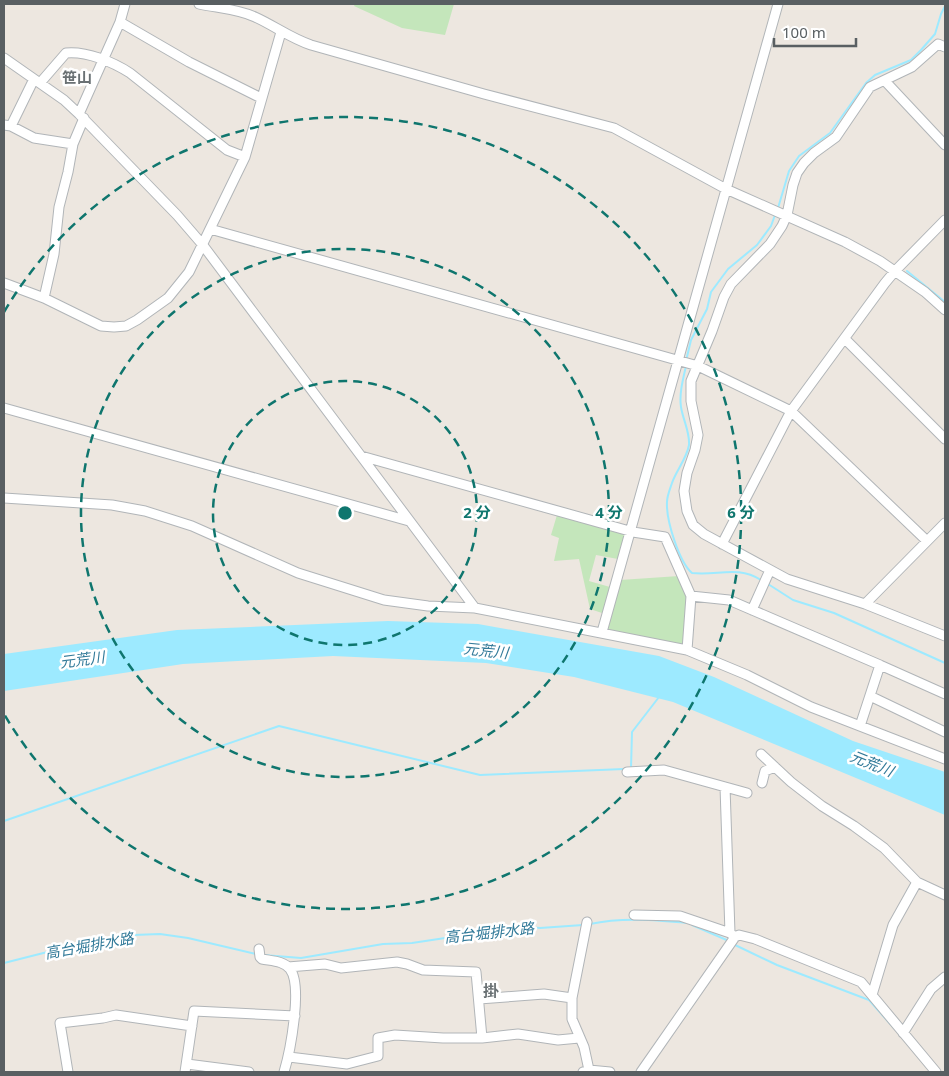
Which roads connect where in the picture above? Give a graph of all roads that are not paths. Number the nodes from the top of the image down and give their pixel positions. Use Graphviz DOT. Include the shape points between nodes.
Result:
graph roads {
  1 [pos="125,4"];
  2 [pos="199,4"];
  3 [pos="778,4"];
  4 [pos="120,22"];
  5 [pos="281,32"];
  6 [pos="945,47"];
  7 [pos="4,58"];
  8 [pos="103,60"];
  9 [pos="37,81"];
  10 [pos="885,82"];
  11 [pos="261,98"];
  12 [pos="81,116"];
  13 [pos="7,126"];
  14 [pos="72,144"];
  15 [pos="945,145"];
  16 [pos="245,158"];
  17 [pos="726,189"];
  18 [pos="787,215"];
  19 [pos="945,220"];
  20 [pos="210,229"];
  21 [pos="202,244"];
  22 [pos="895,271"];
  23 [pos="4,283"];
  24 [pos="44,298"];
  25 [pos="945,310"];
  26 [pos="845,339"];
  27 [pos="678,361"];
  28 [pos="698,366"];
  29 [pos="4,408"];
  30 [pos="791,411"];
  31 [pos="945,439"];
  32 [pos="361,456"];
  33 [pos="4,498"];
  34 [pos="409,521"];
  35 [pos="945,523"];
  36 [pos="630,531"];
  37 [pos="928,541"];
  38 [pos="722,544"];
  39 [pos="770,570"];
  40 [pos="691,596"];
  41 [pos="865,604"];
  42 [pos="474,608"];
  43 [pos="752,610"];
  44 [pos="602,632"];
  45 [pos="945,636"];
  46 [pos="687,650"];
  47 [pos="880,665"];
  48 [pos="945,694"];
  49 [pos="870,696"];
  50 [pos="860,726"];
  51 [pos="945,732"];
  52 [pos="760,754"];
  53 [pos="945,759"];
  54 [pos="775,767"];
  55 [pos="627,772"];
  56 [pos="762,783"];
  57 [pos="725,787"];
  58 [pos="747,793"];
  59 [pos="917,882"];
  60 [pos="945,895"];
  61 [pos="634,915"];
  62 [pos="588,922"];
  63 [pos="732,935"];
  64 [pos="259,949"];
  65 [pos="288,967"];
  66 [pos="945,977"];
  67 [pos="872,995"];
  68 [pos="572,998"];
  69 [pos="479,999"];
  70 [pos="294,1016"];
  71 [pos="192,1026"];
  72 [pos="903,1033"];
  73 [pos="482,1038"];
  74 [pos="579,1038"];
  75 [pos="289,1058"];
  76 [pos="186,1068"];
  77 [pos="348,1068"];
  78 [pos="586,1071"];
  79 [pos="68,1072"];
  80 [pos="249,1072"];
  81 [pos="284,1072"];
  82 [pos="610,1072"];
  83 [pos="641,1072"];
  84 [pos="936,1072"];
  1 -- 4 [label="street"];
  2 -- 5 [label="street" via="244,13"];
  3 -- 17 [label="street"];
  4 -- 8 [label="street"];
  4 -- 11 [label="street" via="188,62"];
  5 -- 11 [label="street"];
  5 -- 17 [label="street" via="311,45 608,126"];
  6 -- 10 [label="street" via="938,44 912,67"];
  7 -- 9 [label="street"];
  8 -- 9 [label="street" via="77,52 66,53"];
  8 -- 12 [label="street"];
  8 -- 16 [label="street" via="130,73 227,150"];
  9 -- 12 [label="street"];
  9 -- 13 [label="street"];
  10 -- 15 [label="street"];
  10 -- 18 [label="street" via="870,87 836,136 814,152 797,173"];
  11 -- 16 [label="street"];
  12 -- 14 [label="street"];
  12 -- 21 [label="street"];
  13 -- 14 [label="street" via="34,138"];
  14 -- 24 [label="street"];
  16 -- 20 [label="street"];
  17 -- 18 [label="street"];
  17 -- 27 [label="street"];
  18 -- 22 [label="street" via="846,242"];
  18 -- 28 [label="street" via="770,244 731,284"];
  19 -- 22 [label="street"];
  20 -- 21 [label="street"];
  20 -- 27 [label="street"];
  21 -- 24 [label="street" via="188,272 168,298 126,326 101,326"];
  21 -- 32 [label="street"];
  22 -- 25 [label="street"];
  22 -- 26 [label="street"];
  23 -- 24 [label="street"];
  26 -- 30 [label="street"];
  26 -- 31 [label="street"];
  27 -- 28 [label="street"];
  27 -- 36 [label="street"];
  28 -- 30 [label="street"];
  28 -- 38 [label="street" via="691,381 698,435 684,491 687,511 694,525"];
  29 -- 34 [label="street"];
  30 -- 37 [label="street"];
  30 -- 38 [label="street"];
  32 -- 34 [label="street"];
  32 -- 36 [label="street"];
  33 -- 42 [label="street" via="112,505 145,511 192,526 298,573 384,600"];
  34 -- 42 [label="street"];
  35 -- 37 [label="street"];
  36 -- 40 [label="street" via="665,537"];
  36 -- 44 [label="street"];
  37 -- 41 [label="street"];
  38 -- 39 [label="street"];
  39 -- 41 [label="street"];
  39 -- 43 [label="street"];
  40 -- 43 [label="street" via="729,600"];
  40 -- 46 [label="street"];
  41 -- 45 [label="street"];
  42 -- 44 [label="street"];
  43 -- 47 [label="street"];
  44 -- 46 [label="street"];
  46 -- 50 [label="street"];
  47 -- 48 [label="street"];
  47 -- 49 [label="street"];
  49 -- 50 [label="street"];
  49 -- 51 [label="street"];
  50 -- 53 [label="street"];
  52 -- 54 [label="street"];
  54 -- 56 [label="street" via="765,771"];
  54 -- 59 [label="street" via="822,806 884,848"];
  55 -- 57 [label="street" via="664,770"];
  57 -- 58 [label="street"];
  57 -- 63 [label="street"];
  59 -- 60 [label="street"];
  59 -- 67 [label="street" via="893,925"];
  61 -- 63 [label="street" via="680,916"];
  62 -- 68 [label="street"];
  63 -- 67 [label="street" via="755,939 853,978"];
  63 -- 83 [label="street"];
  64 -- 65 [label="street" via="262,959 282,962"];
  65 -- 69 [label="street" via="325,964 341,968 397,962 423,970 476,972"];
  65 -- 70 [label="street" via="295,987"];
  66 -- 72 [label="street" via="931,989"];
  67 -- 72 [label="street"];
  68 -- 69 [label="street" via="544,994"];
  68 -- 74 [label="street" via="572,1019"];
  69 -- 73 [label="street"];
  70 -- 71 [label="street" via="194,1011"];
  70 -- 75 [label="street"];
  71 -- 76 [label="street"];
  71 -- 79 [label="street" via="116,1015 60,1023"];
  72 -- 84 [label="street"];
  73 -- 74 [label="street" via="518,1034 558,1040"];
  73 -- 77 [label="street" via="395,1035 378,1038 378,1056"];
  74 -- 78 [label="street" via="584,1047"];
  75 -- 77 [label="street"];
  75 -- 81 [label="street"];
  76 -- 80 [label="street"];
  78 -- 82 [label="street"];
}
